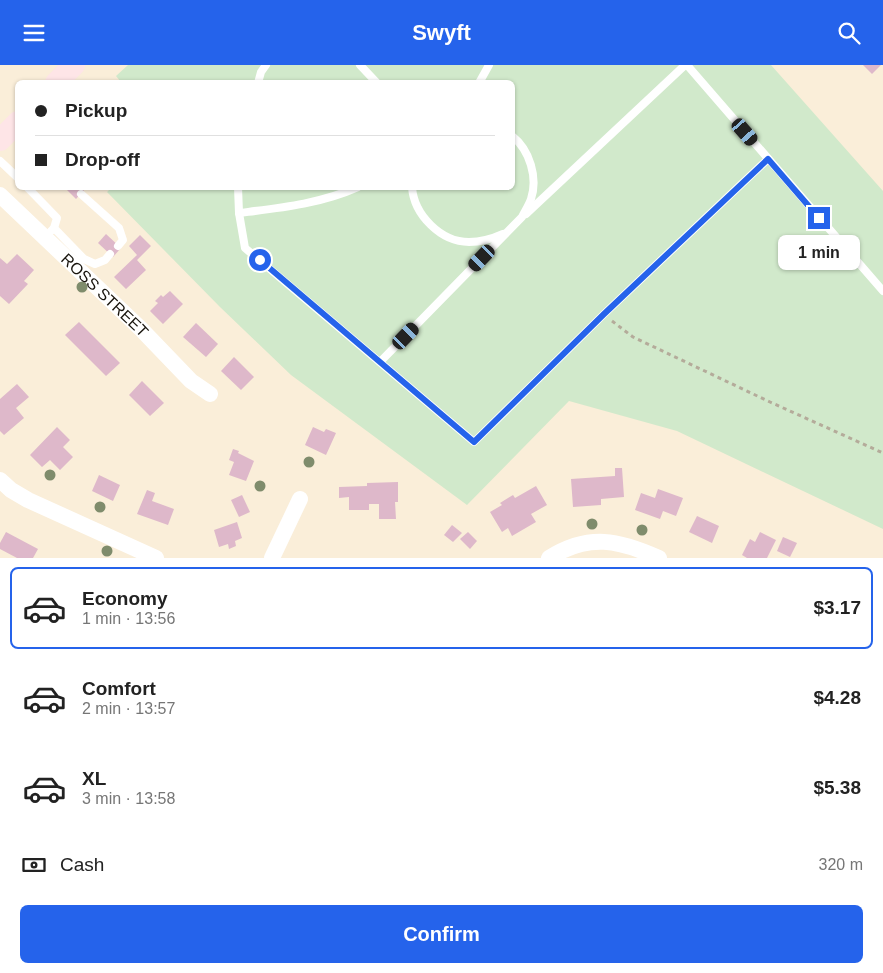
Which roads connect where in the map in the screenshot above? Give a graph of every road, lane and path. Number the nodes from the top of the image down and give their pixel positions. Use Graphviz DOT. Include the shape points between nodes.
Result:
graph roads {
  1 [pos="266,65"];
  2 [pos="360,65"];
  3 [pos="489,65"];
  4 [pos="686,65"];
  5 [pos="259,80"];
  6 [pos="374,80"];
  7 [pos="480,80"];
  8 [pos="515,138"];
  9 [pos="768,159"];
  10 [pos="0,161"];
  11 [pos="15,175"];
  12 [pos="30,190"];
  13 [pos="238,190"];
  14 [pos="351,190"];
  15 [pos="413,190"];
  16 [pos="81,194"];
  17 [pos="0,195"];
  18 [pos="238,213"];
  19 [pos="522,217"];
  20 [pos="507,232"];
  21 [pos="49,233"];
  22 [pos="118,245"];
  23 [pos="110,254"];
  24 [pos="883,291"];
  25 [pos="604,314"];
  26 [pos="380,362"];
  27 [pos="210,394"];
  28 [pos="883,453"];
  29 [pos="0,480"];
  30 [pos="300,499"];
  31 [pos="156,558"];
  32 [pos="272,558"];
  33 [pos="549,558"];
  34 [pos="659,558"];
  1 -- 5 [label="lane"];
  2 -- 6 [label="lane"];
  3 -- 7 [label="lane"];
  4 -- 9 [label="lane"];
  4 -- 19 [label="lane"];
  8 -- 19 [label="lane" via="528,157 534,177 531,198"];
  9 -- 24 [label="lane"];
  9 -- 25 [label="lane"];
  10 -- 11 [label="lane"];
  12 -- 21 [label="lane" via="57,218"];
  13 -- 18 [label="lane"];
  14 -- 18 [label="lane" via="301,205"];
  15 -- 20 [label="lane" via="417,209 430,225 447,237 474,242"];
  16 -- 22 [label="lane" via="119,228 123,240"];
  17 -- 21 [label="street, ROSS STREET"];
  18 -- 26 [label="lane" via="245,248"];
  19 -- 20 [label="lane"];
  20 -- 26 [label="lane"];
  21 -- 23 [label="lane" via="89,262 95,264"];
  21 -- 27 [label="street, ROSS STREET" via="191,381"];
  25 -- 26 [label="lane" via="474,442"];
  25 -- 28 [label="path" via="633,337"];
  29 -- 31 [label="street" via="28,500"];
  30 -- 32 [label="street"];
  33 -- 34 [label="street" via="578,544 608,541 631,546"];
}
